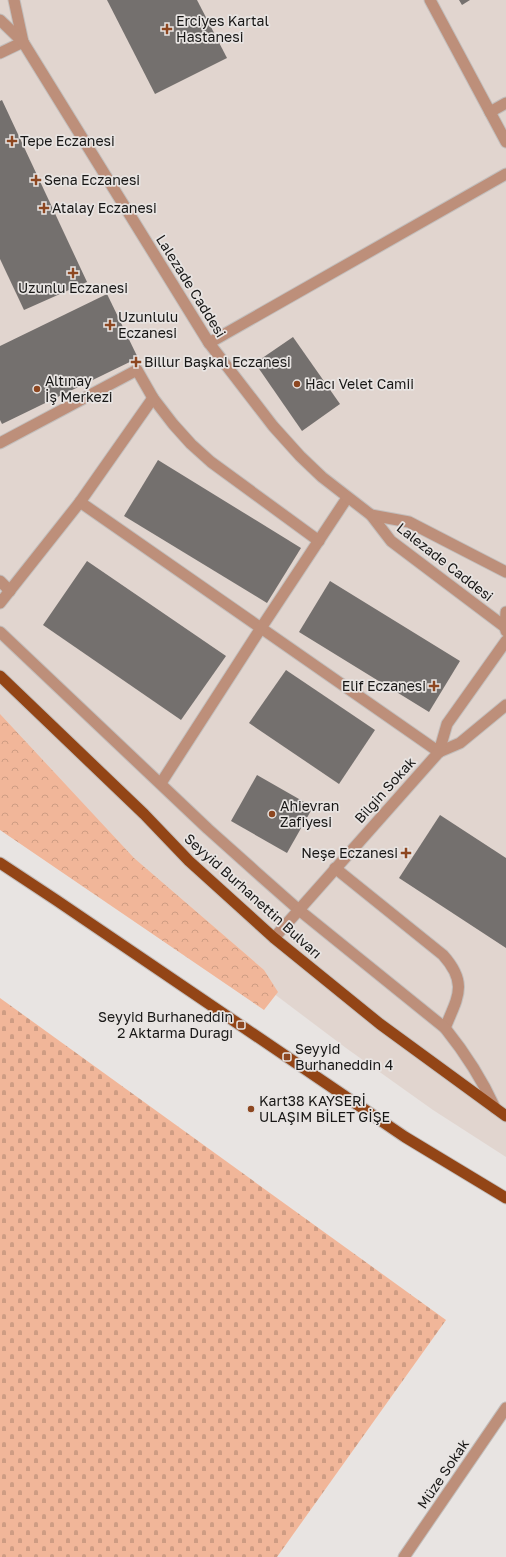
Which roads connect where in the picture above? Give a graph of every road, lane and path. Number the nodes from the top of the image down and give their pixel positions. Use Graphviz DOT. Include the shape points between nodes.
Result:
graph roads {
  1 [pos="14,0"];
  2 [pos="430,0"];
  3 [pos="0,20"];
  4 [pos="23,42"];
  5 [pos="0,53"];
  6 [pos="506,103"];
  7 [pos="490,112"];
  8 [pos="506,142"];
  9 [pos="506,174"];
  10 [pos="209,343"];
  11 [pos="153,398"];
  12 [pos="0,443"];
  13 [pos="347,498"];
  14 [pos="80,502"];
  15 [pos="371,515"];
  16 [pos="319,541"];
  17 [pos="506,572"];
  18 [pos="0,580"];
  19 [pos="10,591"];
  20 [pos="0,603"];
  21 [pos="506,612"];
  22 [pos="261,628"];
  23 [pos="505,629"];
  24 [pos="0,632"];
  25 [pos="506,642"];
  26 [pos="0,676"];
  27 [pos="506,705"];
  28 [pos="439,752"];
  29 [pos="161,783"];
  30 [pos="0,863"];
  31 [pos="335,868"];
  32 [pos="299,910"];
  33 [pos="274,938"];
  34 [pos="445,1028"];
  35 [pos="495,1108"];
  36 [pos="506,1116"];
  37 [pos="506,1198"];
  38 [pos="506,1408"];
  39 [pos="404,1557"];
  1 -- 4 [label="street, Lalezade Caddesi"];
  2 -- 7 [label="street"];
  3 -- 4 [label="street, Lalezade Caddesi"];
  4 -- 5 [label="street"];
  4 -- 10 [label="street, Lalezade Caddesi"];
  6 -- 7 [label="street"];
  7 -- 8 [label="street"];
  9 -- 10 [label="street"];
  10 -- 13 [label="street, Lalezade Caddesi" via="273,426 300,456"];
  11 -- 12 [label="street" via="137,370"];
  11 -- 14 [label="street"];
  11 -- 16 [label="street" via="191,444 211,462"];
  13 -- 15 [label="street, Lalezade Caddesi"];
  13 -- 16 [label="street"];
  14 -- 19 [label="street"];
  14 -- 22 [label="street"];
  15 -- 17 [label="street, Lalezade Caddesi" via="408,522"];
  15 -- 23 [label="street, Lalezade Caddesi" via="391,541"];
  16 -- 22 [label="street"];
  18 -- 19 [label="street"];
  19 -- 20 [label="street"];
  21 -- 23 [label="street"];
  22 -- 28 [label="street"];
  22 -- 29 [label="street"];
  24 -- 29 [label="street"];
  25 -- 28 [label="street, Bilgin Sokak" via="447,724"];
  26 -- 33 [label="main road, Seyyid Burhanettin Bulvarı" via="138,808 189,861"];
  27 -- 28 [label="street, Bilgin Sokak" via="460,743"];
  28 -- 31 [label="street, Bilgin Sokak"];
  29 -- 32 [label="street" via="208,829"];
  30 -- 37 [label="main road" via="405,1136"];
  31 -- 32 [label="street, Bilgin Sokak"];
  31 -- 34 [label="street" via="451,964 459,992"];
  32 -- 33 [label="street, Bilgin Sokak"];
  32 -- 34 [label="street"];
  33 -- 35 [label="main road, Seyyid Burhanettin Bulvarı" via="380,1024"];
  34 -- 35 [label="street" via="479,1076"];
  35 -- 36 [label="main road, Seyyid Burhanettin Bulvarı"];
  38 -- 39 [label="street, Müze Sokak"];
}
